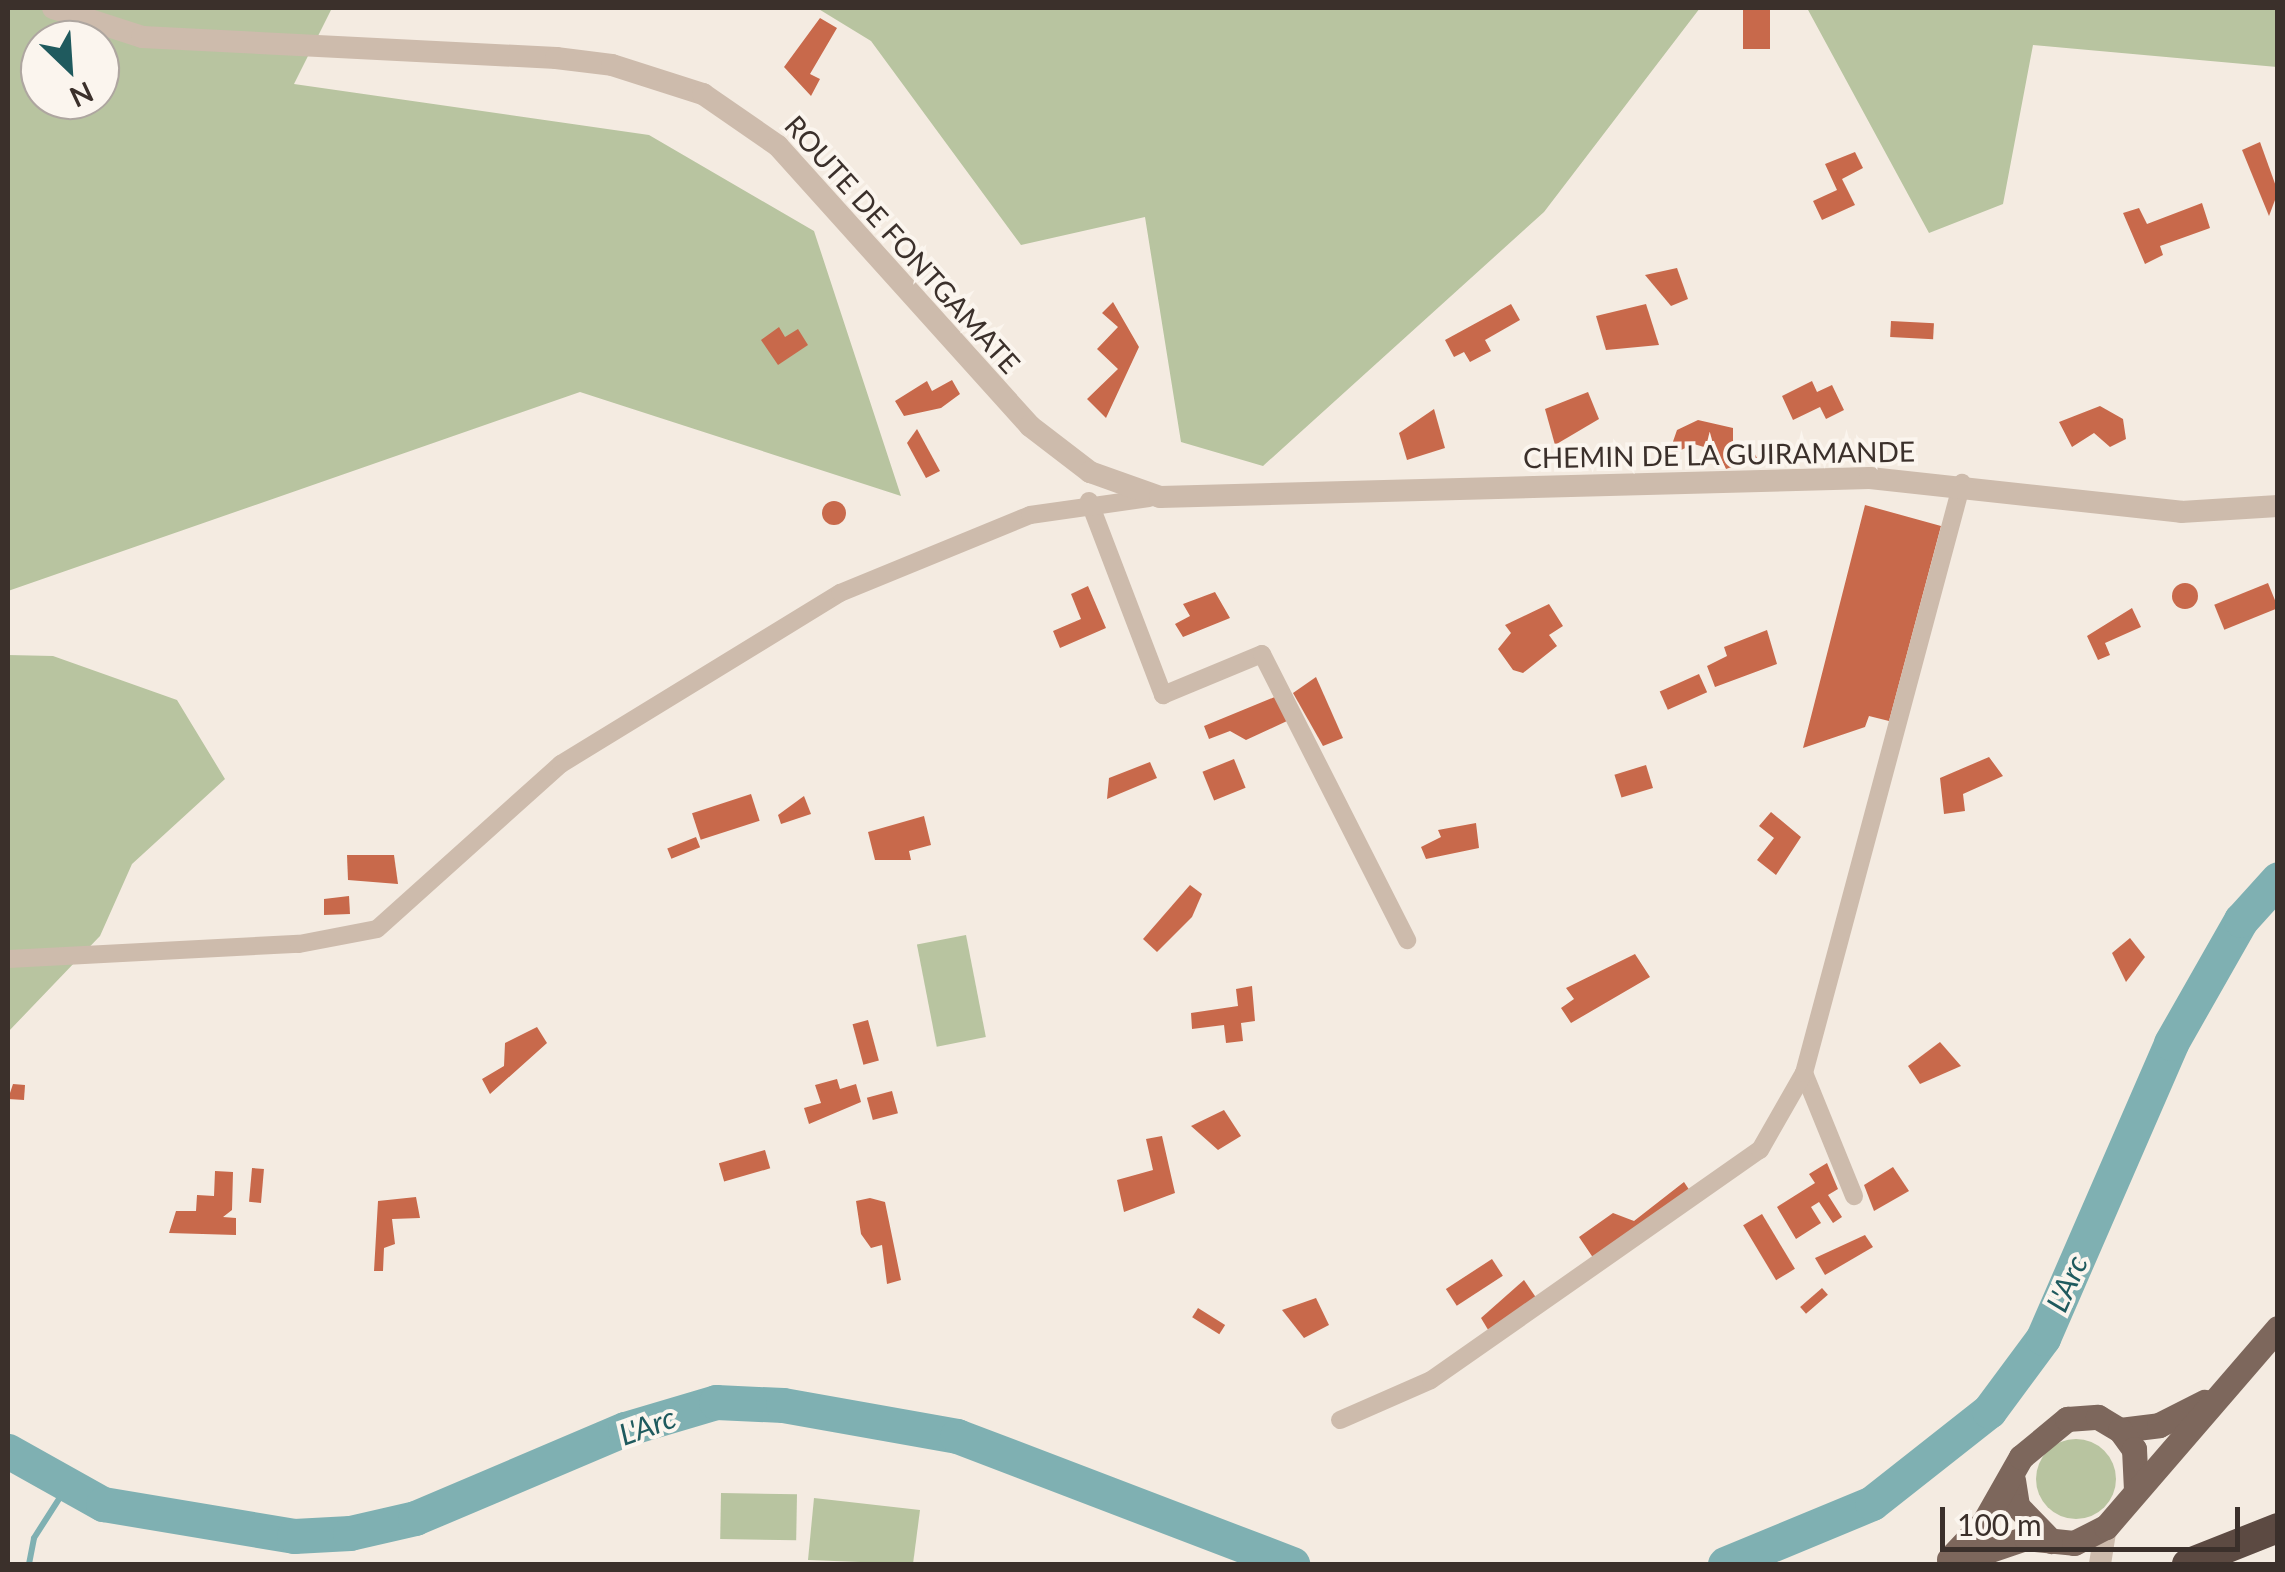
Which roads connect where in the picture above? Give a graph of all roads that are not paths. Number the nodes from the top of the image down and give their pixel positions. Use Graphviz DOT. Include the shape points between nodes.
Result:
graph roads {
  1 [pos="53,8"];
  2 [pos="1962,483"];
  3 [pos="1160,498"];
  4 [pos="1089,501"];
  5 [pos="2278,506"];
  6 [pos="1408,940"];
  7 [pos="8,959"];
  8 [pos="1804,1073"];
  9 [pos="1854,1196"];
  10 [pos="2278,1328"];
  11 [pos="1340,1420"];
  12 [pos="2179,1426"];
  13 [pos="2120,1430"];
  14 [pos="2013,1480"];
  15 [pos="2136,1490"];
  16 [pos="2106,1527"];
  17 [pos="2278,1528"];
  18 [pos="2063,1542"];
  19 [pos="1945,1564"];
  20 [pos="2098,1564"];
  21 [pos="2187,1564"];
  1 -- 3 [label="street, ROUTE DE FONTGAMATE" via="142,38 556,58 612,64 703,94 778,146 1030,426 1090,472"];
  2 -- 3 [label="street, CHEMIN DE LA GUIRAMANDE" via="1814,478"];
  2 -- 5 [label="street, CHEMIN DE LA GUIRAMANDE" via="2181,512"];
  2 -- 8 [label="street"];
  3 -- 4 [label="street"];
  4 -- 6 [label="street" via="1163,695 1262,654"];
  4 -- 7 [label="street" via="933,551 698,674 561,764 376,929 299,944"];
  8 -- 9 [label="street"];
  8 -- 11 [label="street" via="1760,1150 1685,1211 1431,1380"];
  10 -- 12 [label="main road"];
  12 -- 13 [label="main road"];
  12 -- 15 [label="main road"];
  13 -- 14 [label="main road" via="2098,1417 2067,1419 2021,1457"];
  13 -- 15 [label="main road" via="2137,1460"];
  14 -- 18 [label="main road" via="2018,1506"];
  14 -- 19 [label="main road"];
  15 -- 16 [label="main road"];
  16 -- 18 [label="main road"];
  16 -- 20 [label="street"];
  17 -- 21 [label="highway"];
  18 -- 19 [label="main road" via="2026,1538"];
  18 -- 20 [label="street"];
}
